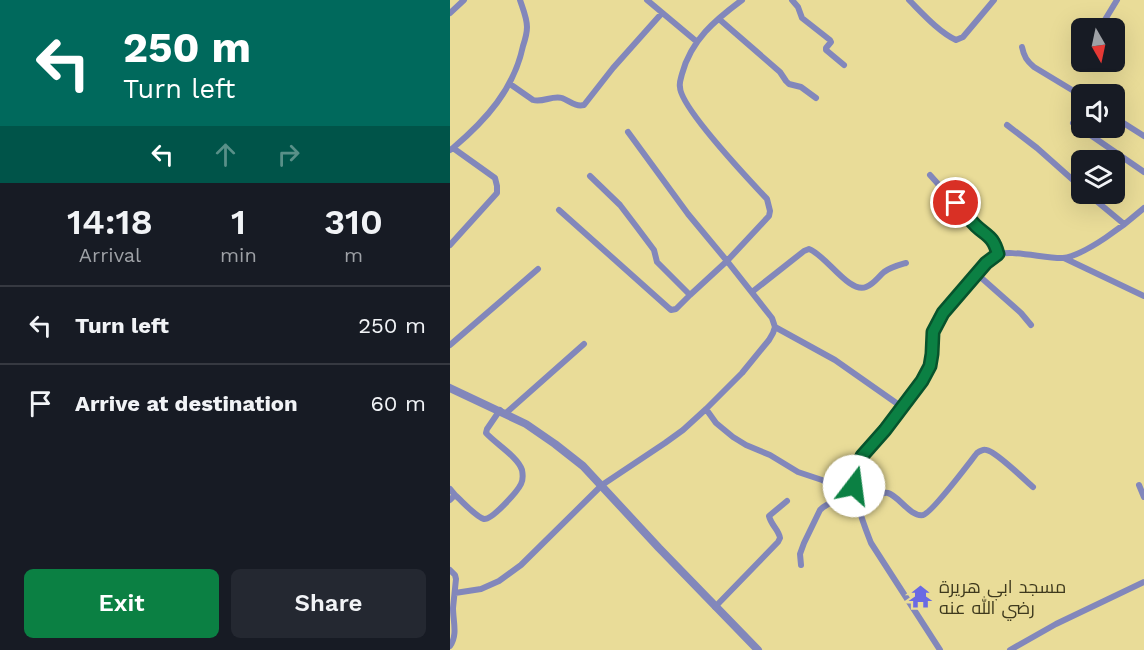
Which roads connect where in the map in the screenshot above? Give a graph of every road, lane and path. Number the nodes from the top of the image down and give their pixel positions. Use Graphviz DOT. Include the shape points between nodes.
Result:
graph roads {
  1 [pos="464,0"];
  2 [pos="520,0"];
  3 [pos="647,0"];
  4 [pos="742,0"];
  5 [pos="792,0"];
  6 [pos="909,0"];
  7 [pos="994,0"];
  8 [pos="1117,0"];
  9 [pos="450,13"];
  10 [pos="662,13"];
  11 [pos="1106,18"];
  12 [pos="719,19"];
  13 [pos="696,41"];
  14 [pos="1022,47"];
  15 [pos="844,66"];
  16 [pos="510,84"];
  17 [pos="1071,89"];
  18 [pos="816,98"];
  19 [pos="1007,124"];
  20 [pos="1125,124"];
  21 [pos="628,132"];
  22 [pos="1144,136"];
  23 [pos="1095,138"];
  24 [pos="451,149"];
  25 [pos="1144,172"];
  26 [pos="930,175"];
  27 [pos="590,176"];
  28 [pos="1071,178"];
  29 [pos="1100,204"];
  30 [pos="1144,208"];
  31 [pos="560,210"];
  32 [pos="1136,215"];
  33 [pos="1144,221"];
  34 [pos="1124,224"];
  35 [pos="450,245"];
  36 [pos="998,254"];
  37 [pos="1064,258"];
  38 [pos="727,261"];
  39 [pos="906,263"];
  40 [pos="538,269"];
  41 [pos="977,274"];
  42 [pos="752,292"];
  43 [pos="690,295"];
  44 [pos="1144,296"];
  45 [pos="1031,325"];
  46 [pos="775,327"];
  47 [pos="584,344"];
  48 [pos="450,345"];
  49 [pos="450,388"];
  50 [pos="902,407"];
  51 [pos="706,410"];
  52 [pos="503,412"];
  53 [pos="602,485"];
  54 [pos="1139,485"];
  55 [pos="1033,487"];
  56 [pos="450,489"];
  57 [pos="453,497"];
  58 [pos="1144,497"];
  59 [pos="787,501"];
  60 [pos="844,503"];
  61 [pos="859,506"];
  62 [pos="801,565"];
  63 [pos="450,570"];
  64 [pos="1144,582"];
  65 [pos="455,593"];
  66 [pos="715,607"];
  67 [pos="452,608"];
  68 [pos="451,644"];
  69 [pos="459,650"];
  70 [pos="758,650"];
  71 [pos="940,650"];
  72 [pos="1010,650"];
  1 -- 9 [label="street"];
  2 -- 16 [label="street" via="527,27 520,63"];
  3 -- 10 [label="street"];
  4 -- 12 [label="street"];
  5 -- 15 [label="street" via="802,18 830,40 826,50"];
  6 -- 7 [label="street" via="956,40 963,37"];
  8 -- 11 [label="street"];
  10 -- 13 [label="street"];
  10 -- 16 [label="street" via="584,105 576,106 560,98 536,102"];
  12 -- 13 [label="street"];
  12 -- 18 [label="street" via="789,84"];
  13 -- 38 [label="street" via="684,66 681,95 767,199 770,211"];
  14 -- 17 [label="street" via="1028,62"];
  16 -- 24 [label="street"];
  19 -- 28 [label="street"];
  20 -- 22 [label="street"];
  21 -- 38 [label="street"];
  23 -- 25 [label="street"];
  24 -- 35 [label="street" via="495,178 497,193"];
  26 -- 36 [label="street" via="990,236"];
  27 -- 43 [label="street" via="636,226 654,250 657,262"];
  29 -- 34 [label="street"];
  30 -- 32 [label="street"];
  31 -- 43 [label="street" via="671,310"];
  32 -- 33 [label="street"];
  32 -- 34 [label="street"];
  34 -- 37 [label="street"];
  36 -- 37 [label="street"];
  36 -- 41 [label="street"];
  37 -- 44 [label="street"];
  38 -- 42 [label="street"];
  38 -- 43 [label="street"];
  39 -- 42 [label="street" via="859,288 809,249"];
  40 -- 48 [label="street"];
  41 -- 45 [label="street"];
  41 -- 50 [label="street" via="943,313 933,332 930,366"];
  42 -- 46 [label="street"];
  46 -- 50 [label="street" via="835,360"];
  46 -- 51 [label="street" via="742,373"];
  47 -- 52 [label="street"];
  49 -- 52 [label="street"];
  50 -- 61 [label="street" via="862,456 854,486"];
  51 -- 53 [label="street"];
  51 -- 60 [label="street" via="733,437 834,487"];
  52 -- 53 [label="street" via="555,444"];
  52 -- 57 [label="street" via="486,433 514,458 521,468 522,483 489,519 478,516"];
  53 -- 65 [label="street" via="499,581 482,589"];
  53 -- 66 [label="street"];
  54 -- 58 [label="street"];
  55 -- 61 [label="street" via="998,456 984,449 924,515 886,493"];
  56 -- 57 [label="street"];
  59 -- 66 [label="street" via="769,516 779,534 778,542"];
  60 -- 61 [label="street"];
  60 -- 62 [label="street" via="820,510 804,543"];
  61 -- 71 [label="street" via="871,543"];
  63 -- 65 [label="street" via="456,579"];
  64 -- 72 [label="street"];
  65 -- 67 [label="street"];
  66 -- 70 [label="street"];
  67 -- 68 [label="street"];
  68 -- 69 [label="street"];
}
